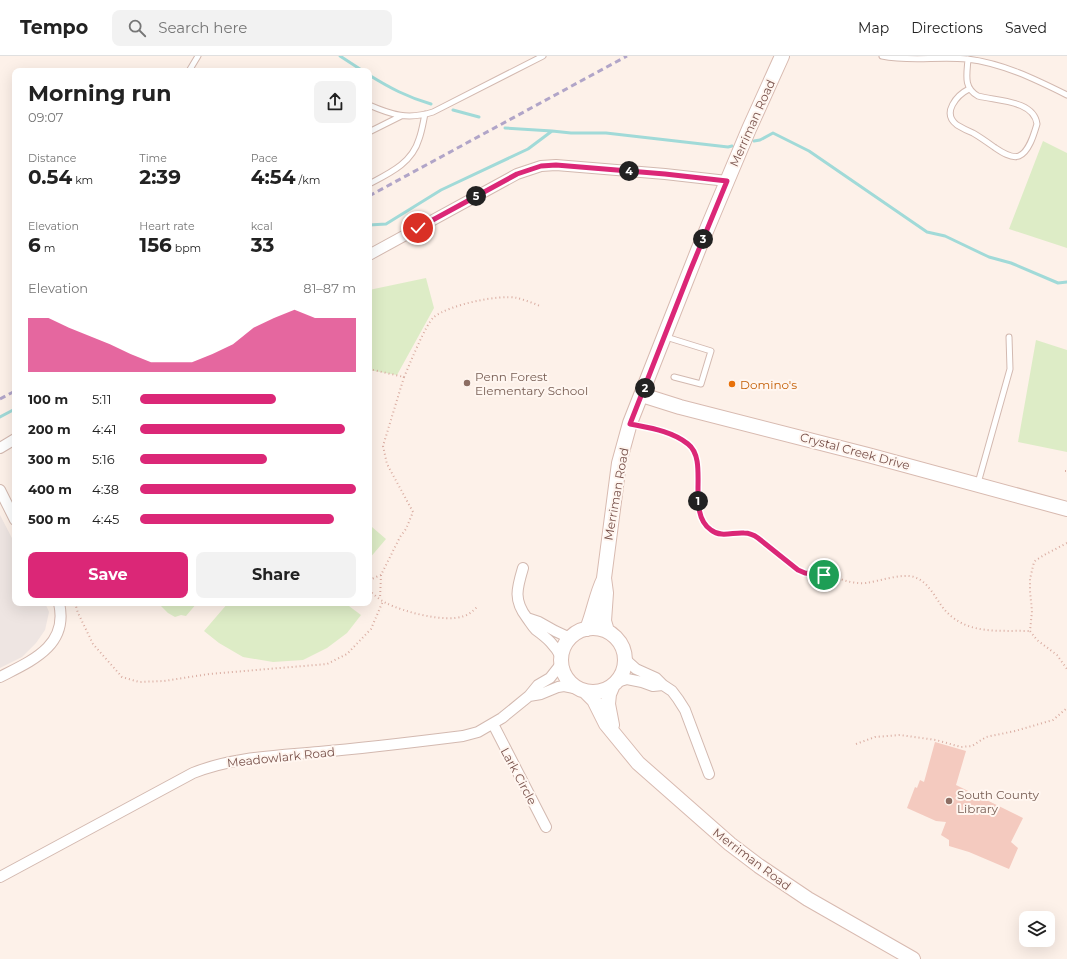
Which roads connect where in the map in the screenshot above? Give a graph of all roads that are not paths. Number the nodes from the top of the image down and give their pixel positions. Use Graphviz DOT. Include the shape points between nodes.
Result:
graph roads {
  1 [pos="198,56"];
  2 [pos="543,56"];
  3 [pos="782,56"];
  4 [pos="882,56"];
  5 [pos="968,59"];
  6 [pos="191,68"];
  7 [pos="970,89"];
  8 [pos="1067,95"];
  9 [pos="372,106"];
  10 [pos="425,114"];
  11 [pos="401,116"];
  12 [pos="372,130"];
  13 [pos="727,181"];
  14 [pos="372,182"];
  15 [pos="372,253"];
  16 [pos="665,336"];
  17 [pos="1009,338"];
  18 [pos="674,377"];
  19 [pos="642,395"];
  20 [pos="12,441"];
  21 [pos="0,448"];
  22 [pos="978,484"];
  23 [pos="0,490"];
  24 [pos="1067,509"];
  25 [pos="12,514"];
  26 [pos="523,568"];
  27 [pos="604,578"];
  28 [pos="60,606"];
  29 [pos="527,618"];
  30 [pos="587,629"];
  31 [pos="607,631"];
  32 [pos="570,638"];
  33 [pos="561,660"];
  34 [pos="626,660"];
  35 [pos="0,678"];
  36 [pos="615,684"];
  37 [pos="663,685"];
  38 [pos="582,690"];
  39 [pos="529,696"];
  40 [pos="492,724"];
  41 [pos="612,731"];
  42 [pos="709,774"];
  43 [pos="546,827"];
  44 [pos="0,877"];
  45 [pos="913,959"];
  1 -- 6 [label="lane"];
  2 -- 10 [label="lane"];
  3 -- 13 [label="main road, Merriman Road"];
  4 -- 5 [label="lane" via="903,59"];
  5 -- 7 [label="lane" via="967,81"];
  5 -- 8 [label="lane" via="1006,68"];
  7 -- 7 [label="lane" via="978,96 1022,106 1033,114 1037,124 1024,153 1013,157 1001,152 956,124 950,113 951,106"];
  9 -- 11 [label="lane"];
  10 -- 11 [label="lane"];
  10 -- 14 [label="lane" via="414,151 397,169"];
  11 -- 12 [label="lane"];
  13 -- 15 [label="street" via="556,165 541,166 517,174"];
  13 -- 16 [label="main road, Merriman Road"];
  16 -- 18 [label="lane" via="711,351 701,384"];
  16 -- 19 [label="main road, Merriman Road"];
  17 -- 22 [label="lane" via="1010,369"];
  19 -- 22 [label="main road, Crystal Creek Drive"];
  19 -- 27 [label="main road, Merriman Road" via="630,424 619,463"];
  20 -- 21 [label="street"];
  22 -- 24 [label="main road, Crystal Creek Drive"];
  23 -- 25 [label="street"];
  26 -- 29 [label="street" via="517,599 520,610"];
  27 -- 30 [label="main road, Merriman Road" via="597,592 593,616"];
  27 -- 31 [label="main road, Merriman Road" via="604,621"];
  28 -- 35 [label="street" via="61,623 53,642 46,650"];
  29 -- 32 [label="street"];
  29 -- 33 [label="street" via="551,642"];
  30 -- 31 [label="main road"];
  30 -- 32 [label="main road"];
  31 -- 34 [label="main road" via="620,642"];
  32 -- 33 [label="main road"];
  33 -- 38 [label="main road" via="567,679"];
  33 -- 39 [label="street, Meadowlark Road" via="554,674"];
  34 -- 36 [label="main road" via="625,668"];
  34 -- 37 [label="street"];
  36 -- 37 [label="street" via="627,679 653,686"];
  36 -- 38 [label="main road" via="600,692"];
  36 -- 41 [label="main road, Merriman Road" via="609,694 608,704"];
  37 -- 42 [label="street" via="672,691 685,710"];
  38 -- 39 [label="street, Meadowlark Road" via="564,686"];
  38 -- 41 [label="main road, Merriman Road" via="594,700"];
  39 -- 40 [label="street, Meadowlark Road"];
  40 -- 43 [label="street, Lark Circle"];
  40 -- 44 [label="street, Meadowlark Road" via="478,732 463,736 232,761 211,766 186,776"];
  41 -- 45 [label="main road, Merriman Road" via="638,763 730,844 759,866 808,899"];
}
